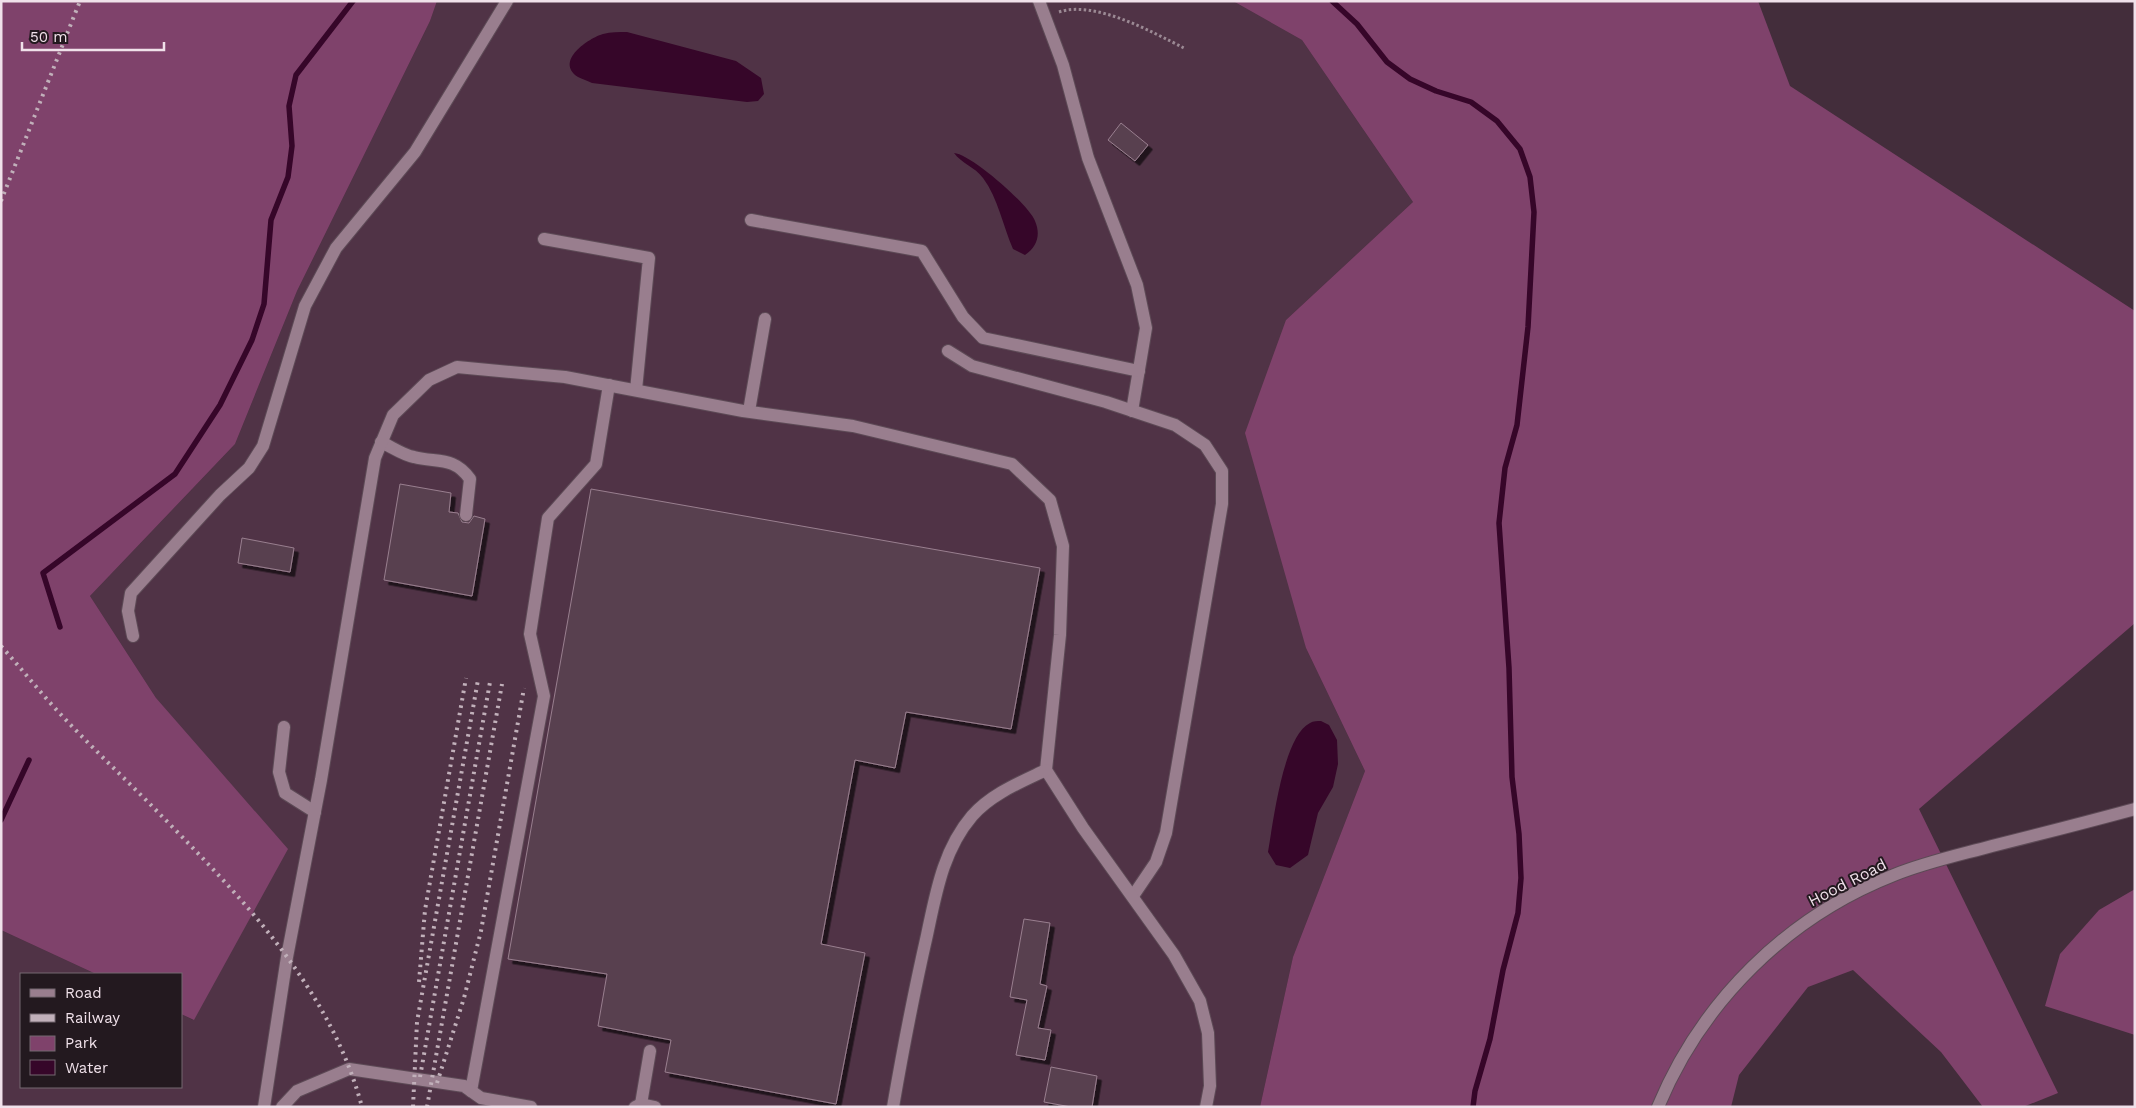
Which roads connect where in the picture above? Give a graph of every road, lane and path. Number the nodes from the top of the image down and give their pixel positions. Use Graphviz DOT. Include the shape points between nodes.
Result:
graph roads {
  1 [pos="507,1"];
  2 [pos="1039,1"];
  3 [pos="1045,19"];
  4 [pos="1184,48"];
  5 [pos="752,220"];
  6 [pos="544,239"];
  7 [pos="765,319"];
  8 [pos="948,352"];
  9 [pos="1139,371"];
  10 [pos="610,385"];
  11 [pos="636,390"];
  12 [pos="1132,411"];
  13 [pos="749,412"];
  14 [pos="382,442"];
  15 [pos="466,515"];
  16 [pos="134,636"];
  17 [pos="284,727"];
  18 [pos="1046,770"];
  19 [pos="2135,809"];
  20 [pos="315,812"];
  21 [pos="1133,896"];
  22 [pos="650,1051"];
  23 [pos="471,1091"];
  24 [pos="638,1106"];
  25 [pos="264,1107"];
  26 [pos="282,1107"];
  27 [pos="531,1107"];
  28 [pos="655,1107"];
  29 [pos="892,1107"];
  30 [pos="1206,1107"];
  31 [pos="1658,1107"];
  1 -- 16 [label="street" via="415,152 336,248 305,306 263,446 249,468 220,495 131,593 128,611"];
  2 -- 3 [label="street"];
  3 -- 4 [label="path" via="1066,8 1101,10"];
  3 -- 9 [label="street" via="1063,65 1088,158 1137,285 1146,328"];
  5 -- 9 [label="street" via="922,251 963,317 983,338"];
  6 -- 11 [label="street" via="649,258"];
  7 -- 13 [label="street"];
  8 -- 12 [label="street" via="972,366"];
  9 -- 12 [label="street"];
  10 -- 11 [label="street"];
  10 -- 14 [label="street" via="565,377 457,367 429,380 393,415"];
  10 -- 23 [label="street" via="596,464 548,518 530,634 544,696"];
  11 -- 13 [label="street"];
  12 -- 21 [label="street" via="1175,425 1205,445 1222,471 1222,504 1166,833 1156,862"];
  13 -- 18 [label="street" via="853,426 1012,464 1050,500 1063,546 1060,635"];
  14 -- 15 [label="street" via="412,457 450,462 463,469 470,479"];
  14 -- 20 [label="street" via="375,458"];
  17 -- 20 [label="street" via="279,772 285,793"];
  18 -- 21 [label="street" via="1083,828"];
  18 -- 29 [label="street" via="1003,791 973,814 957,834 943,866 916,981"];
  19 -- 31 [label="street, Hood Road" via="1926,864 1863,888 1829,907 1775,945 1741,977 1712,1011 1686,1050"];
  20 -- 25 [label="street" via="287,957"];
  21 -- 30 [label="street" via="1174,954 1200,1001 1208,1033 1210,1086"];
  22 -- 24 [label="street"];
  23 -- 26 [label="street" via="464,1086 349,1069 297,1091"];
  23 -- 27 [label="street" via="481,1098"];
  24 -- 28 [label="street"];
}
